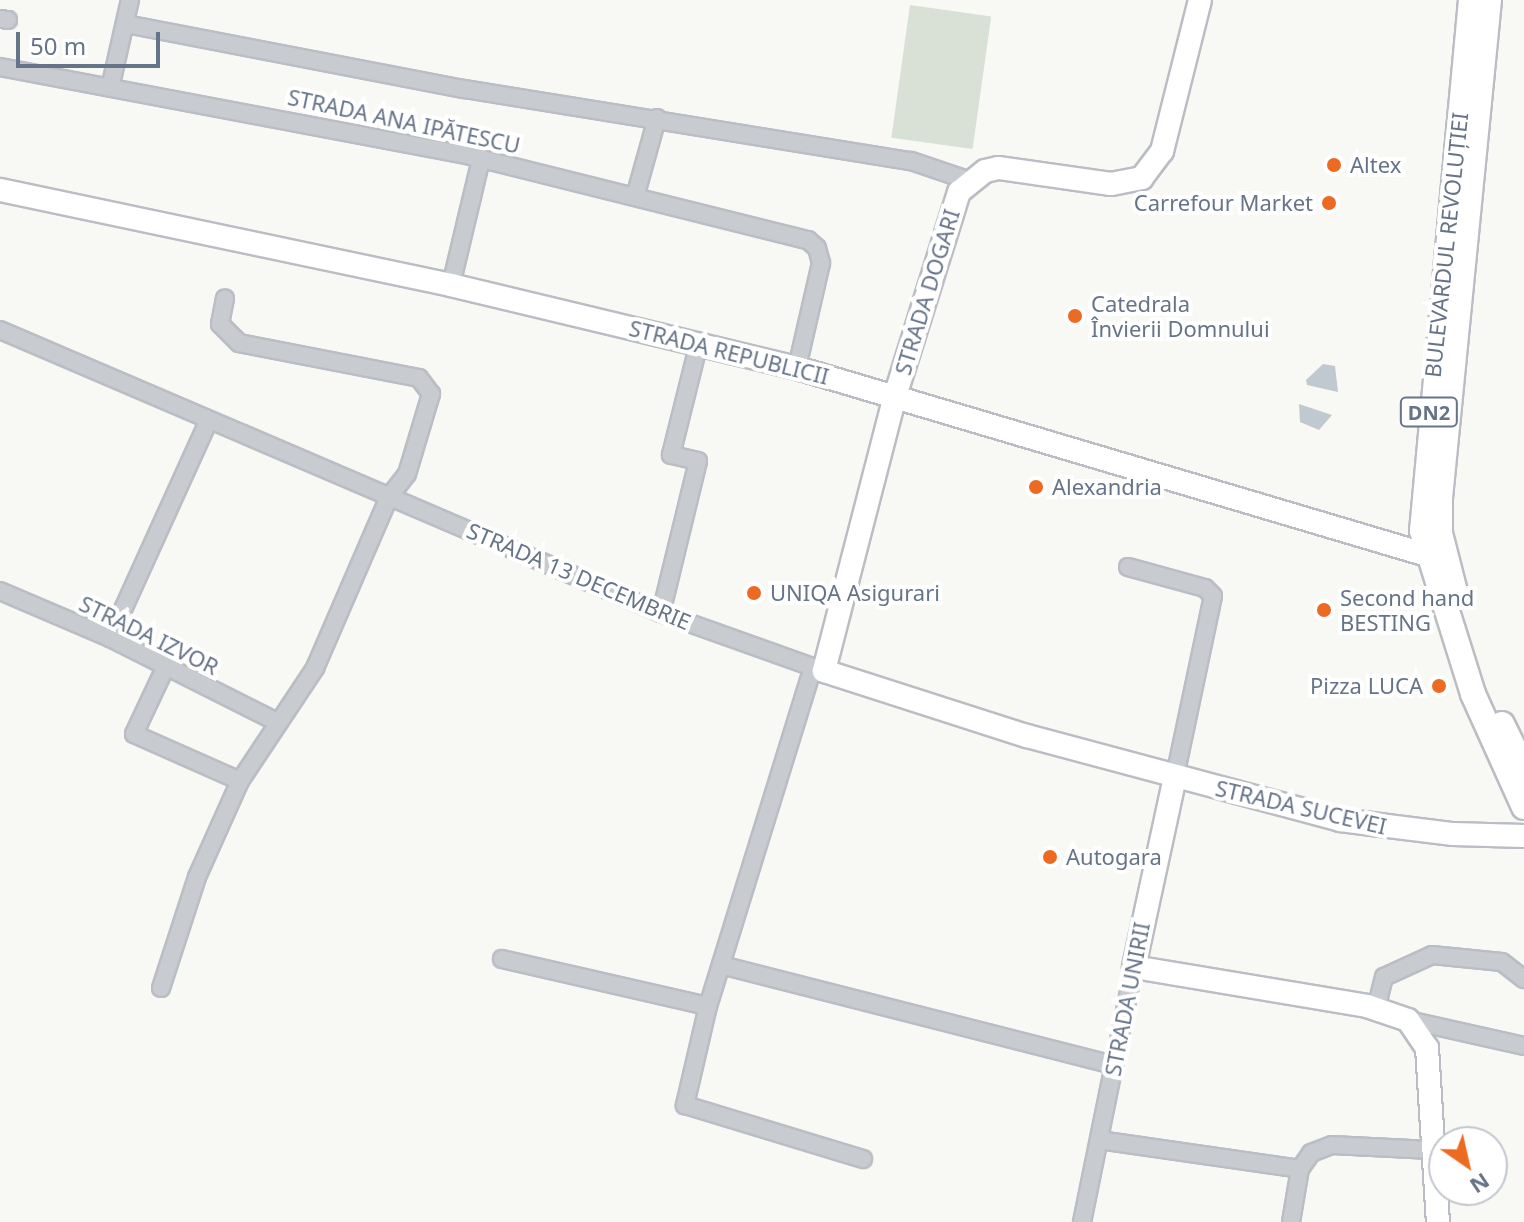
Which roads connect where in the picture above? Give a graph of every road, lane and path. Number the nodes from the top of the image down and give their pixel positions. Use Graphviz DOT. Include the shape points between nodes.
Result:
graph roads {
  1 [pos="130,0"];
  2 [pos="1200,0"];
  3 [pos="1471,0"];
  4 [pos="1489,0"];
  5 [pos="126,24"];
  6 [pos="0,67"];
  7 [pos="111,84"];
  8 [pos="657,118"];
  9 [pos="481,159"];
  10 [pos="970,181"];
  11 [pos="0,190"];
  12 [pos="635,197"];
  13 [pos="451,285"];
  14 [pos="225,298"];
  15 [pos="0,330"];
  16 [pos="699,343"];
  17 [pos="797,368"];
  18 [pos="895,396"];
  19 [pos="209,420"];
  20 [pos="389,497"];
  21 [pos="1436,559"];
  22 [pos="1128,567"];
  23 [pos="0,591"];
  24 [pos="661,613"];
  25 [pos="110,638"];
  26 [pos="166,666"];
  27 [pos="818,669"];
  28 [pos="277,722"];
  29 [pos="1524,769"];
  30 [pos="1175,777"];
  31 [pos="240,781"];
  32 [pos="1524,807"];
  33 [pos="1524,836"];
  34 [pos="502,959"];
  35 [pos="721,965"];
  36 [pos="1134,967"];
  37 [pos="1524,979"];
  38 [pos="161,988"];
  39 [pos="708,1006"];
  40 [pos="1376,1009"];
  41 [pos="1408,1020"];
  42 [pos="1524,1046"];
  43 [pos="1114,1065"];
  44 [pos="1430,1126"];
  45 [pos="1099,1140"];
  46 [pos="1428,1150"];
  47 [pos="863,1159"];
  48 [pos="1300,1169"];
  49 [pos="1082,1222"];
  50 [pos="1291,1222"];
  1 -- 5 [label="street"];
  2 -- 10 [label="street, STRADA DOGARI" via="1162,151 1142,178 1111,184 998,168"];
  3 -- 21 [label="main road, BULEVARDUL REVOLUȚIEI / DN2" via="1421,495"];
  4 -- 21 [label="main road, BULEVARDUL REVOLUȚIEI / DN2"];
  5 -- 7 [label="street"];
  5 -- 8 [label="street" via="464,89"];
  6 -- 7 [label="street, STRADA ANA IPĂTESCU"];
  7 -- 9 [label="street, STRADA ANA IPĂTESCU"];
  8 -- 10 [label="street" via="929,164"];
  8 -- 12 [label="street"];
  9 -- 12 [label="street, STRADA ANA IPĂTESCU"];
  9 -- 13 [label="street"];
  10 -- 18 [label="street, STRADA DOGARI" via="959,192 945,226"];
  11 -- 13 [label="street, STRADA REPUBLICII"];
  12 -- 17 [label="street, STRADA ANA IPĂTESCU" via="794,237 817,248 821,263"];
  13 -- 16 [label="street, STRADA REPUBLICII"];
  14 -- 20 [label="street" via="220,324 239,343 419,378 428,385 431,394 407,474"];
  15 -- 19 [label="street, STRADA 13 DECEMBRIE"];
  16 -- 17 [label="street, STRADA REPUBLICII"];
  16 -- 24 [label="street" via="671,455 698,461"];
  17 -- 18 [label="street, STRADA REPUBLICII"];
  18 -- 21 [label="street, STRADA REPUBLICII"];
  18 -- 27 [label="street, STRADA DOGARI"];
  19 -- 20 [label="street, STRADA 13 DECEMBRIE"];
  19 -- 25 [label="street"];
  20 -- 24 [label="street, STRADA 13 DECEMBRIE"];
  20 -- 28 [label="street" via="315,668"];
  21 -- 29 [label="main road, BULEVARDUL REVOLUȚIEI / DN2"];
  21 -- 32 [label="main road, BULEVARDUL REVOLUȚIEI / DN2" via="1473,694"];
  22 -- 30 [label="street" via="1205,588 1213,596"];
  23 -- 25 [label="street, STRADA IZVOR"];
  24 -- 27 [label="street, STRADA 13 DECEMBRIE"];
  25 -- 26 [label="street, STRADA IZVOR"];
  26 -- 28 [label="street, STRADA IZVOR"];
  26 -- 31 [label="street" via="134,734"];
  27 -- 30 [label="street, STRADA 13 DECEMBRIE"];
  27 -- 35 [label="street"];
  28 -- 31 [label="street"];
  30 -- 33 [label="street, STRADA SUCEVEI" via="1340,820 1441,833"];
  30 -- 36 [label="street, STRADA UNIRII"];
  31 -- 38 [label="street" via="197,877"];
  34 -- 39 [label="street"];
  35 -- 39 [label="street"];
  35 -- 43 [label="street"];
  36 -- 40 [label="street"];
  36 -- 43 [label="street, STRADA UNIRII"];
  37 -- 40 [label="street" via="1502,962 1432,955 1384,977"];
  39 -- 47 [label="street" via="685,1105"];
  40 -- 41 [label="street"];
  41 -- 42 [label="street"];
  41 -- 44 [label="street" via="1427,1048"];
  43 -- 45 [label="street, STRADA UNIRII"];
  45 -- 48 [label="street"];
  45 -- 49 [label="street, STRADA UNIRII"];
  46 -- 48 [label="street" via="1332,1145 1311,1153"];
  48 -- 50 [label="street"];
}
